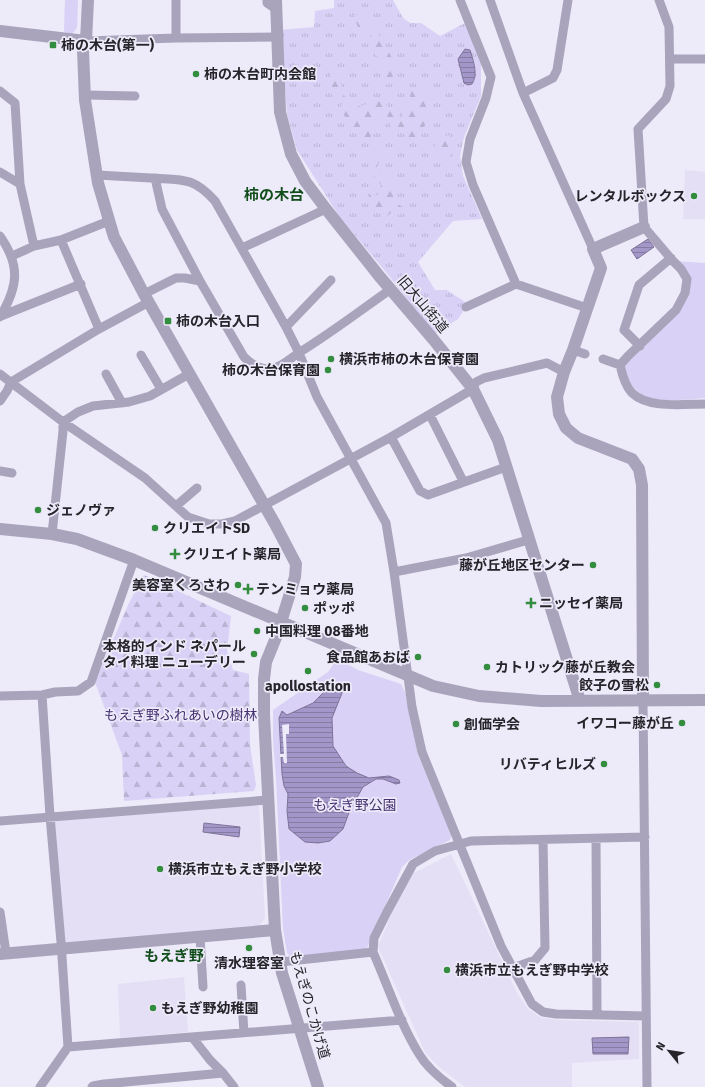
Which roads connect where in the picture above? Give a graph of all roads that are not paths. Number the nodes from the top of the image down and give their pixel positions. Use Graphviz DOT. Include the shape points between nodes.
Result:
graph roads {
  1 [pos="88,0"];
  2 [pos="176,0"];
  3 [pos="267,0"];
  4 [pos="460,0"];
  5 [pos="490,0"];
  6 [pos="568,0"];
  7 [pos="659,0"];
  8 [pos="276,5"];
  9 [pos="0,31"];
  10 [pos="277,37"];
  11 [pos="176,38"];
  12 [pos="86,41"];
  13 [pos="670,59"];
  14 [pos="705,59"];
  15 [pos="0,91"];
  16 [pos="523,93"];
  17 [pos="85,95"];
  18 [pos="134,96"];
  19 [pos="0,172"];
  20 [pos="97,175"];
  21 [pos="155,178"];
  22 [pos="20,184"];
  23 [pos="326,209"];
  24 [pos="110,221"];
  25 [pos="644,227"];
  26 [pos="0,236"];
  27 [pos="61,240"];
  28 [pos="34,246"];
  29 [pos="242,248"];
  30 [pos="593,249"];
  31 [pos="12,256"];
  32 [pos="671,258"];
  33 [pos="331,280"];
  34 [pos="200,281"];
  35 [pos="80,284"];
  36 [pos="516,284"];
  37 [pos="391,289"];
  38 [pos="147,298"];
  39 [pos="466,307"];
  40 [pos="587,308"];
  41 [pos="0,316"];
  42 [pos="286,327"];
  43 [pos="99,329"];
  44 [pos="640,346"];
  45 [pos="573,350"];
  46 [pos="299,353"];
  47 [pos="585,354"];
  48 [pos="141,355"];
  49 [pos="603,359"];
  50 [pos="620,365"];
  51 [pos="564,372"];
  52 [pos="0,374"];
  53 [pos="106,374"];
  54 [pos="189,374"];
  55 [pos="11,382"];
  56 [pos="472,389"];
  57 [pos="161,390"];
  58 [pos="0,401"];
  59 [pos="122,403"];
  60 [pos="705,404"];
  61 [pos="430,415"];
  62 [pos="63,422"];
  63 [pos="391,437"];
  64 [pos="350,458"];
  65 [pos="506,466"];
  66 [pos="0,471"];
  67 [pos="12,473"];
  68 [pos="463,481"];
  69 [pos="197,488"];
  70 [pos="176,506"];
  71 [pos="264,506"];
  72 [pos="0,530"];
  73 [pos="52,534"];
  74 [pos="528,540"];
  75 [pos="134,560"];
  76 [pos="394,572"];
  77 [pos="280,622"];
  78 [pos="409,676"];
  79 [pos="42,695"];
  80 [pos="0,696"];
  81 [pos="705,700"];
  82 [pos="580,701"];
  83 [pos="643,701"];
  84 [pos="268,800"];
  85 [pos="50,816"];
  86 [pos="0,821"];
  87 [pos="645,837"];
  88 [pos="596,839"];
  89 [pos="543,840"];
  90 [pos="460,845"];
  91 [pos="0,912"];
  92 [pos="275,930"];
  93 [pos="200,937"];
  94 [pos="61,950"];
  95 [pos="373,952"];
  96 [pos="3,953"];
  97 [pos="281,962"];
  98 [pos="512,968"];
  99 [pos="241,985"];
  100 [pos="203,987"];
  101 [pos="597,1015"];
  102 [pos="646,1016"];
  103 [pos="402,1020"];
  104 [pos="300,1029"];
  105 [pos="244,1033"];
  106 [pos="192,1037"];
  107 [pos="68,1047"];
  108 [pos="223,1072"];
  109 [pos="440,1084"];
  110 [pos="40,1087"];
  111 [pos="92,1087"];
  112 [pos="234,1087"];
  113 [pos="318,1087"];
  114 [pos="452,1087"];
  115 [pos="647,1087"];
  1 -- 12 [label="street, もえぎのこかげ道"];
  2 -- 11 [label="street"];
  3 -- 8 [label="street" via="267,3"];
  4 -- 36 [label="street" via="491,77 466,152 466,162 473,185"];
  5 -- 16 [label="street"];
  6 -- 16 [label="street" via="558,70 553,78"];
  7 -- 13 [label="street" via="669,27"];
  8 -- 10 [label="street, 旧大山街道"];
  9 -- 12 [label="street"];
  10 -- 11 [label="street"];
  10 -- 23 [label="street, 旧大山街道" via="280,112 285,134 291,154"];
  11 -- 12 [label="street"];
  12 -- 17 [label="street, もえぎのこかげ道" via="83,50"];
  13 -- 14 [label="street"];
  13 -- 25 [label="street" via="670,86 666,99 638,129"];
  15 -- 22 [label="street" via="15,103"];
  16 -- 30 [label="street"];
  17 -- 18 [label="street"];
  17 -- 20 [label="street, もえぎのこかげ道"];
  19 -- 22 [label="street"];
  20 -- 21 [label="street"];
  20 -- 24 [label="street, もえぎのこかげ道"];
  21 -- 29 [label="street" via="186,180 207,191"];
  21 -- 34 [label="street" via="162,209"];
  22 -- 28 [label="street"];
  23 -- 29 [label="street"];
  23 -- 37 [label="street, 旧大山街道"];
  24 -- 27 [label="street"];
  24 -- 38 [label="street, もえぎのこかげ道" via="114,237"];
  25 -- 30 [label="street"];
  25 -- 32 [label="street"];
  26 -- 31 [label="street"];
  27 -- 28 [label="street"];
  27 -- 35 [label="street"];
  28 -- 31 [label="street"];
  29 -- 42 [label="street"];
  30 -- 40 [label="street" via="601,268"];
  31 -- 41 [label="street" via="15,269 13,291"];
  32 -- 44 [label="street" via="687,279 685,293 676,310"];
  32 -- 44 [label="street" via="639,285 624,330"];
  33 -- 42 [label="street"];
  34 -- 38 [label="street" via="176,278"];
  34 -- 46 [label="street" via="244,357 251,364 275,368"];
  35 -- 41 [label="street"];
  35 -- 43 [label="street"];
  36 -- 39 [label="street"];
  36 -- 40 [label="street"];
  37 -- 46 [label="street"];
  37 -- 56 [label="street, 旧大山街道"];
  38 -- 43 [label="street"];
  38 -- 54 [label="street, もえぎのこかげ道"];
  40 -- 45 [label="street"];
  42 -- 46 [label="street"];
  43 -- 55 [label="street"];
  44 -- 50 [label="street"];
  45 -- 47 [label="street"];
  45 -- 51 [label="street"];
  46 -- 64 [label="street" via="317,397"];
  48 -- 57 [label="street"];
  49 -- 50 [label="street"];
  50 -- 60 [label="street" via="632,393 644,401 658,404"];
  51 -- 56 [label="street" via="547,363 484,378 476,382"];
  51 -- 83 [label="street" via="557,397 559,414 566,428 578,438 632,459 639,469 642,485"];
  52 -- 55 [label="street"];
  53 -- 59 [label="street"];
  54 -- 57 [label="street"];
  54 -- 71 [label="street, もえぎのこかげ道"];
  55 -- 58 [label="street"];
  55 -- 62 [label="street"];
  56 -- 61 [label="street"];
  56 -- 65 [label="street, 旧大山街道" via="498,440"];
  57 -- 59 [label="street" via="140,400"];
  59 -- 62 [label="street" via="93,406"];
  61 -- 63 [label="street"];
  61 -- 68 [label="street"];
  62 -- 70 [label="street" via="145,478"];
  62 -- 73 [label="street"];
  63 -- 64 [label="street"];
  63 -- 68 [label="street" via="420,491 428,495"];
  64 -- 71 [label="street"];
  64 -- 76 [label="street" via="386,523"];
  65 -- 68 [label="street"];
  65 -- 74 [label="street, 旧大山街道"];
  66 -- 67 [label="street"];
  69 -- 70 [label="street"];
  70 -- 71 [label="street" via="188,517 209,524 222,524 235,521"];
  71 -- 77 [label="street, もえぎのこかげ道" via="296,564 295,576"];
  72 -- 73 [label="street"];
  73 -- 75 [label="street" via="77,539"];
  74 -- 76 [label="street" via="466,558"];
  74 -- 82 [label="street, 旧大山街道"];
  75 -- 77 [label="street"];
  75 -- 79 [label="street" via="91,682 78,691"];
  76 -- 78 [label="street"];
  77 -- 78 [label="street"];
  77 -- 84 [label="street, もえぎのこかげ道" via="266,662 264,679"];
  78 -- 82 [label="street" via="433,686 479,696"];
  78 -- 90 [label="street" via="412,707 422,752"];
  79 -- 80 [label="street"];
  79 -- 85 [label="street"];
  81 -- 83 [label="street"];
  82 -- 83 [label="street"];
  83 -- 87 [label="street"];
  84 -- 85 [label="street"];
  84 -- 92 [label="street, もえぎのこかげ道"];
  85 -- 86 [label="street"];
  85 -- 94 [label="street"];
  87 -- 88 [label="street"];
  87 -- 102 [label="street"];
  88 -- 89 [label="street"];
  88 -- 101 [label="street"];
  89 -- 90 [label="street" via="471,841"];
  89 -- 98 [label="street" via="544,948 535,960"];
  90 -- 95 [label="street" via="435,851 413,864 374,938"];
  90 -- 98 [label="street"];
  91 -- 96 [label="street"];
  92 -- 93 [label="street"];
  92 -- 97 [label="street, もえぎのこかげ道"];
  93 -- 94 [label="street"];
  93 -- 100 [label="street"];
  94 -- 96 [label="street"];
  94 -- 107 [label="street"];
  95 -- 97 [label="street"];
  95 -- 103 [label="street"];
  97 -- 104 [label="street, もえぎのこかげ道" via="282,973"];
  98 -- 101 [label="street" via="532,1004 543,1012"];
  99 -- 105 [label="street"];
  101 -- 102 [label="street"];
  102 -- 115 [label="street"];
  103 -- 104 [label="street"];
  103 -- 109 [label="street" via="420,1056"];
  104 -- 105 [label="street"];
  104 -- 113 [label="street, もえぎのこかげ道"];
  105 -- 106 [label="street"];
  106 -- 107 [label="street"];
  106 -- 108 [label="street"];
  107 -- 110 [label="street"];
  108 -- 111 [label="street"];
  108 -- 112 [label="street"];
  109 -- 114 [label="street"];
}
